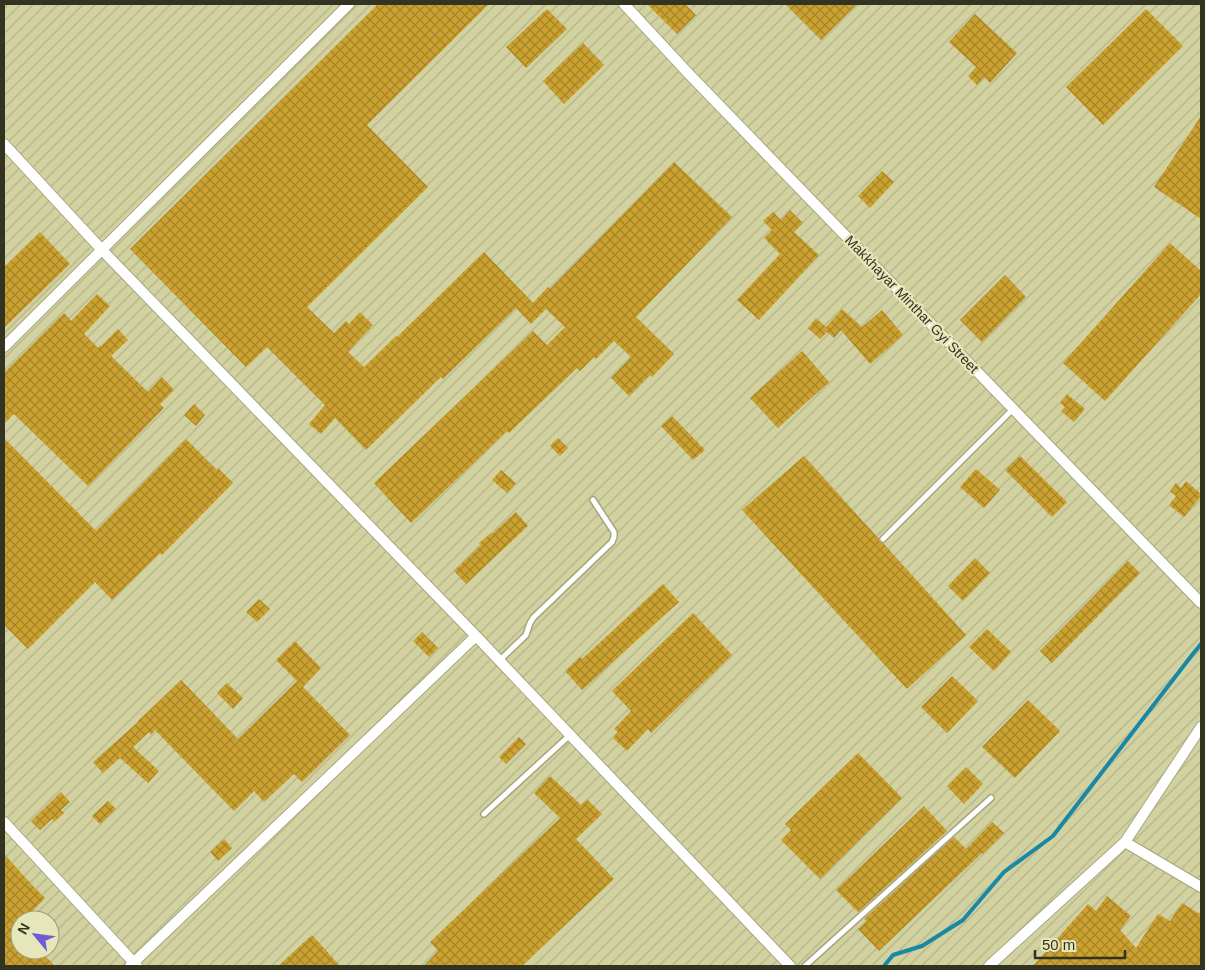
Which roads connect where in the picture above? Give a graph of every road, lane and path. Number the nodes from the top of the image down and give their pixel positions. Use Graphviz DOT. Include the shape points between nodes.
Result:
graph roads {
  1 [pos="349,4"];
  2 [pos="624,4"];
  3 [pos="4,144"];
  4 [pos="102,250"];
  5 [pos="4,347"];
  6 [pos="1014,409"];
  7 [pos="593,500"];
  8 [pos="883,539"];
  9 [pos="1201,603"];
  10 [pos="476,636"];
  11 [pos="499,661"];
  12 [pos="1201,726"];
  13 [pos="570,735"];
  14 [pos="991,798"];
  15 [pos="484,814"];
  16 [pos="4,822"];
  17 [pos="1125,842"];
  18 [pos="1201,887"];
  19 [pos="134,965"];
  20 [pos="790,966"];
  21 [pos="805,966"];
  22 [pos="989,966"];
  1 -- 4 [label="street"];
  2 -- 6 [label="street, Makkhayar Minthar Gyi Street"];
  3 -- 4 [label="street"];
  4 -- 5 [label="street"];
  4 -- 10 [label="street"];
  6 -- 8 [label="lane"];
  6 -- 9 [label="street, Makkhayar Minthar Gyi Street"];
  7 -- 11 [label="lane" via="614,532 612,542 533,618 526,634"];
  10 -- 11 [label="street"];
  10 -- 19 [label="street"];
  11 -- 13 [label="street"];
  12 -- 17 [label="street"];
  13 -- 15 [label="lane"];
  13 -- 20 [label="street"];
  14 -- 21 [label="lane"];
  16 -- 19 [label="street"];
  17 -- 18 [label="street"];
  17 -- 22 [label="street"];
}
